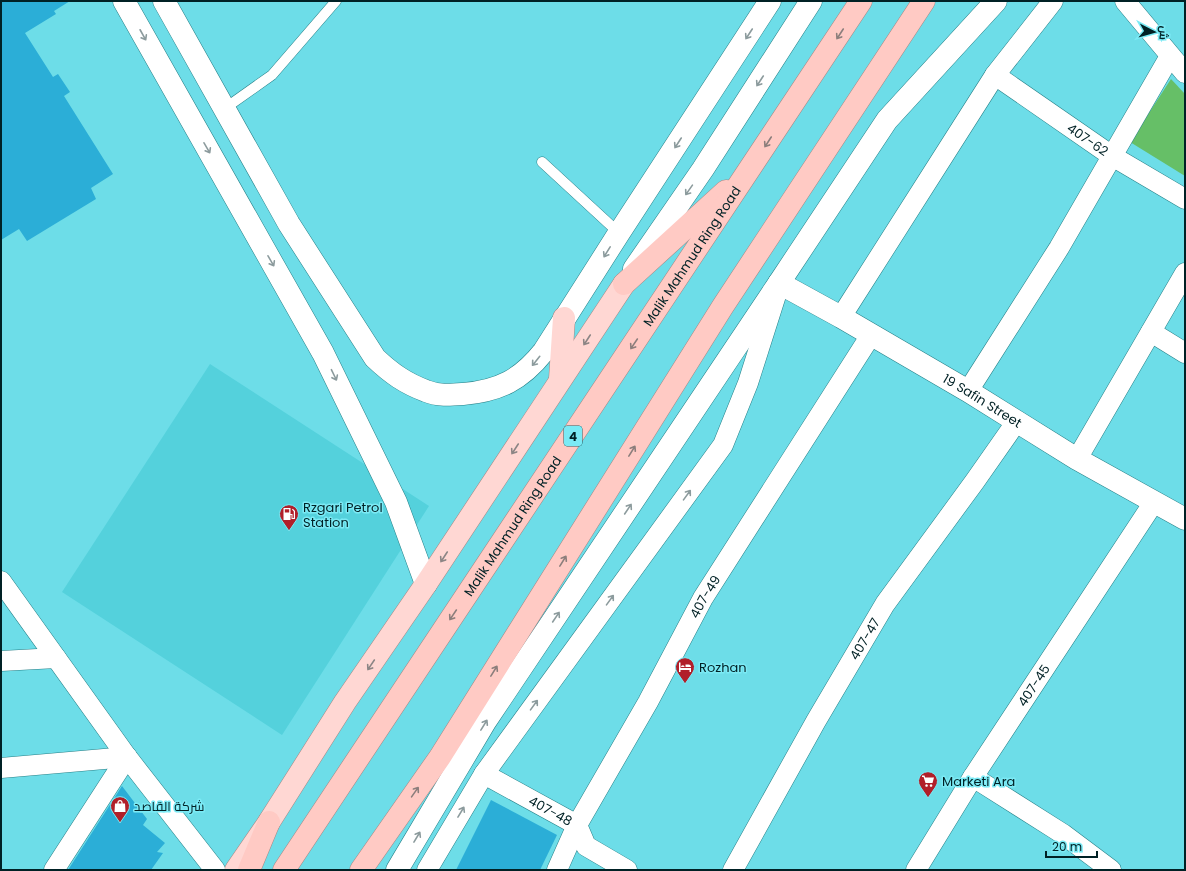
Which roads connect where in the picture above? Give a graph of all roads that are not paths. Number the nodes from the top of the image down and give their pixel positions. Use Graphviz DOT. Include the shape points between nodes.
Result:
graph roads {
  1 [pos="124,1"];
  2 [pos="164,1"];
  3 [pos="336,1"];
  4 [pos="770,1"];
  5 [pos="811,1"];
  6 [pos="861,1"];
  7 [pos="924,1"];
  8 [pos="996,1"];
  9 [pos="1054,1"];
  10 [pos="1125,1"];
  11 [pos="1170,56"];
  12 [pos="1185,73"];
  13 [pos="995,75"];
  14 [pos="224,109"];
  15 [pos="1112,156"];
  16 [pos="542,162"];
  17 [pos="751,168"];
  18 [pos="1185,199"];
  19 [pos="618,233"];
  20 [pos="1185,273"];
  21 [pos="624,284"];
  22 [pos="779,284"];
  23 [pos="841,317"];
  24 [pos="564,318"];
  25 [pos="1151,332"];
  26 [pos="871,335"];
  27 [pos="1185,353"];
  28 [pos="560,381"];
  29 [pos="968,391"];
  30 [pos="1017,421"];
  31 [pos="1078,460"];
  32 [pos="1154,502"];
  33 [pos="1185,519"];
  34 [pos="1,581"];
  35 [pos="426,584"];
  36 [pos="56,658"];
  37 [pos="1,661"];
  38 [pos="128,757"];
  39 [pos="1,768"];
  40 [pos="484,774"];
  41 [pos="973,777"];
  42 [pos="270,822"];
  43 [pos="577,825"];
  44 [pos="919,869"];
  45 [pos="54,870"];
  46 [pos="215,870"];
  47 [pos="236,870"];
  48 [pos="249,870"];
  49 [pos="284,870"];
  50 [pos="361,870"];
  51 [pos="397,870"];
  52 [pos="427,870"];
  53 [pos="557,870"];
  54 [pos="627,870"];
  55 [pos="733,870"];
  56 [pos="1111,870"];
  1 -- 35 [label="street, one-way" via="323,353 396,502"];
  2 -- 14 [label="street"];
  3 -- 14 [label="lane" via="272,75"];
  4 -- 19 [label="street, one-way"];
  5 -- 21 [label="street, one-way" via="703,169"];
  6 -- 17 [label="highway, Malik Mahmud Ring Road / 4, one-way"];
  50 -- 7 [label="highway, one-way" via="440,756 723,306"];
  8 -- 22 [label="street" via="887,120"];
  9 -- 13 [label="street"];
  10 -- 11 [label="street"];
  11 -- 12 [label="street"];
  11 -- 15 [label="street"];
  13 -- 15 [label="street, 407-62"];
  13 -- 23 [label="street"];
  24 -- 14 [label="street, one-way" via="533,364 523,374 494,389 442,395 427,392 394,375 375,358 289,224"];
  15 -- 18 [label="street, 407-62"];
  15 -- 29 [label="street" via="1059,248"];
  16 -- 19 [label="lane"];
  17 -- 21 [label="highway"];
  17 -- 49 [label="highway, Malik Mahmud Ring Road / 4, one-way"];
  19 -- 24 [label="street, one-way"];
  20 -- 25 [label="street"];
  21 -- 28 [label="main road, one-way"];
  22 -- 23 [label="street, 19 Safin Street"];
  40 -- 22 [label="street, one-way" via="723,445 748,383"];
  51 -- 22 [label="street, one-way" via="485,722"];
  23 -- 26 [label="street, 19 Safin Street"];
  24 -- 28 [label="main road"];
  25 -- 27 [label="street"];
  25 -- 31 [label="street"];
  26 -- 29 [label="street, 19 Safin Street"];
  26 -- 43 [label="street, 407-49" via="703,598 648,702"];
  28 -- 35 [label="main road, one-way"];
  29 -- 30 [label="street, 19 Safin Street"];
  30 -- 31 [label="street, 19 Safin Street"];
  30 -- 55 [label="street, 407-47" via="885,604"];
  31 -- 32 [label="street, 19 Safin Street"];
  32 -- 33 [label="street, 19 Safin Street"];
  32 -- 41 [label="street, 407-45"];
  34 -- 36 [label="street"];
  35 -- 42 [label="main road, one-way" via="346,702"];
  36 -- 37 [label="street"];
  36 -- 38 [label="street"];
  38 -- 39 [label="street"];
  38 -- 45 [label="street"];
  38 -- 46 [label="street"];
  40 -- 43 [label="street, 407-48"];
  52 -- 40 [label="street, one-way"];
  41 -- 44 [label="street, 407-45"];
  41 -- 56 [label="street" via="1063,834"];
  42 -- 47 [label="main road"];
  42 -- 48 [label="highway"];
  43 -- 53 [label="street, 407-49"];
  43 -- 54 [label="street, 407-48" via="586,846"];
}
